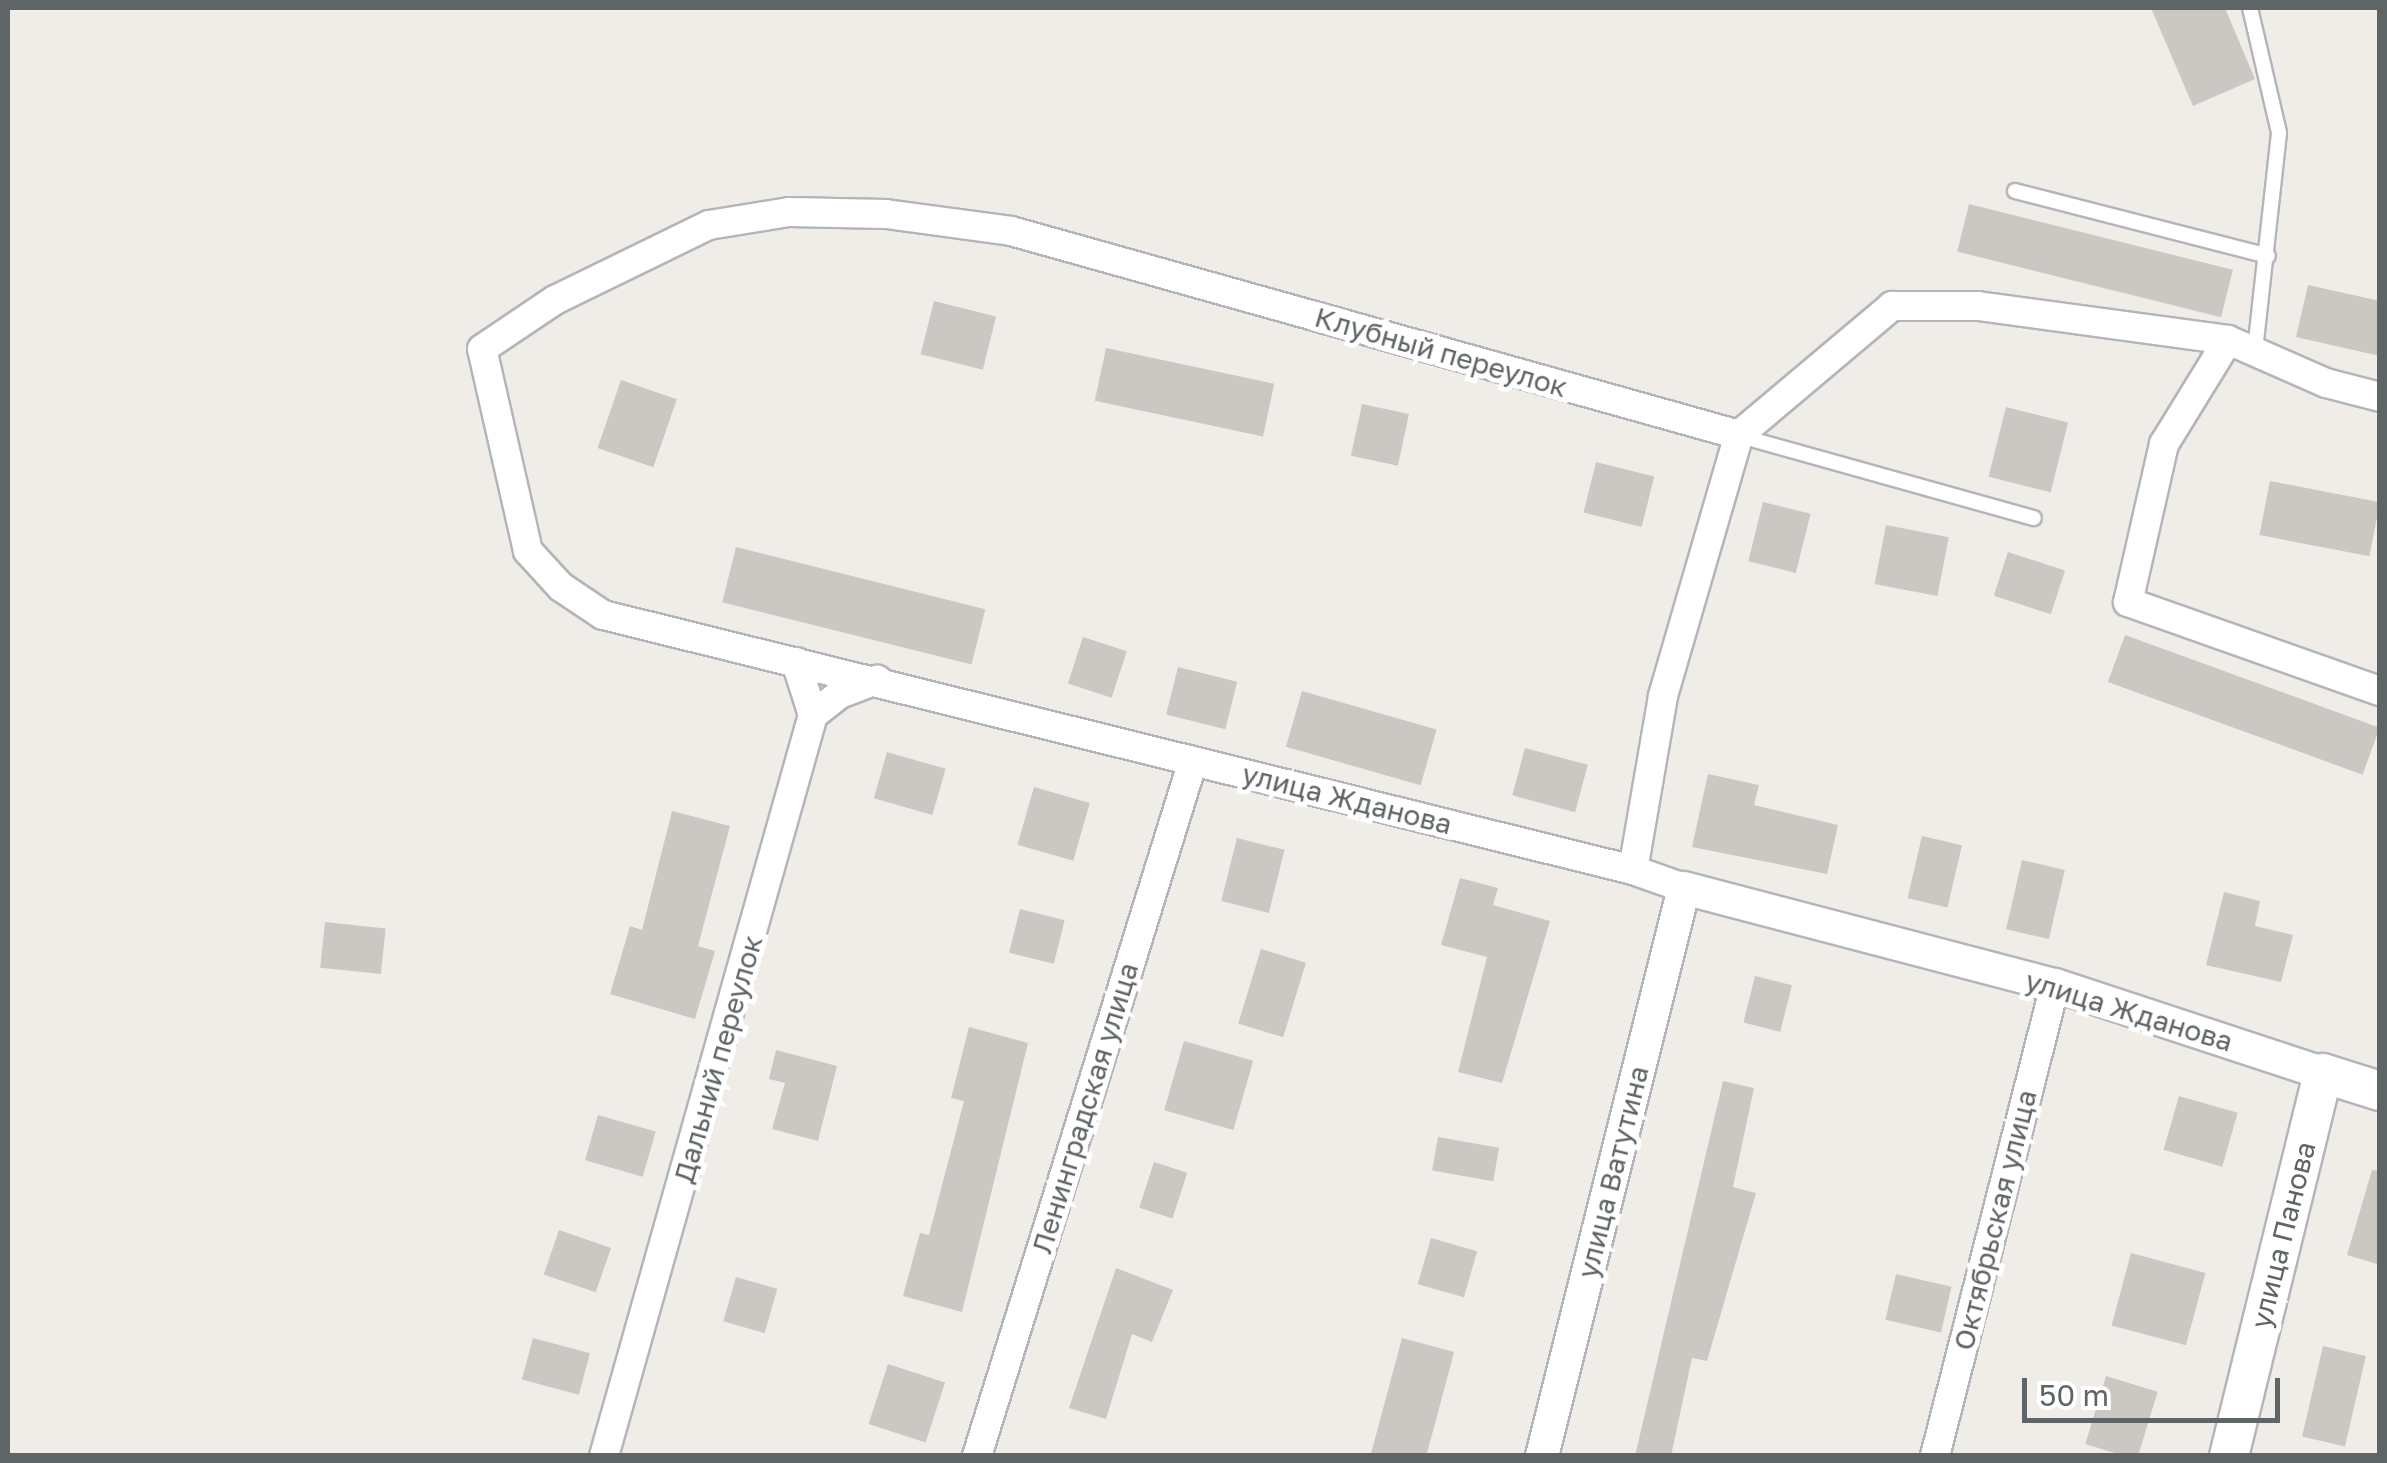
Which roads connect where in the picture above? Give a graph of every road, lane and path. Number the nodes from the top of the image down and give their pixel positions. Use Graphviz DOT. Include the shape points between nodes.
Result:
graph roads {
  1 [pos="2250,8"];
  2 [pos="2015,191"];
  3 [pos="2268,256"];
  4 [pos="2228,340"];
  5 [pos="482,349"];
  6 [pos="2255,352"];
  7 [pos="2380,396"];
  8 [pos="1739,436"];
  9 [pos="2034,518"];
  10 [pos="796,662"];
  11 [pos="879,680"];
  12 [pos="2380,691"];
  13 [pos="813,715"];
  14 [pos="1193,762"];
  15 [pos="1634,870"];
  16 [pos="1684,888"];
  17 [pos="2055,985"];
  18 [pos="2323,1072"];
  19 [pos="2380,1091"];
  20 [pos="604,1456"];
  21 [pos="977,1456"];
  22 [pos="1542,1456"];
  23 [pos="1935,1456"];
  24 [pos="2229,1456"];
  1 -- 3 [label="lane" via="2278,133"];
  2 -- 3 [label="lane"];
  3 -- 6 [label="lane"];
  4 -- 6 [label="street"];
  4 -- 8 [label="street" via="1978,306 1892,306"];
  4 -- 12 [label="street" via="2164,444 2128,602"];
  5 -- 8 [label="street, Клубный переулок" via="554,300 709,225 789,212 886,214 1011,231"];
  5 -- 10 [label="street, улица Жданова" via="528,551 560,587 603,615"];
  6 -- 7 [label="street"];
  8 -- 9 [label="lane"];
  8 -- 15 [label="street" via="1663,696"];
  10 -- 11 [label="street, улица Жданова"];
  10 -- 13 [label="street"];
  11 -- 13 [label="street" via="840,694"];
  11 -- 14 [label="street, улица Жданова"];
  13 -- 20 [label="street, Дальний переулок"];
  14 -- 15 [label="street, улица Жданова"];
  14 -- 21 [label="street, Ленинградская улица"];
  15 -- 16 [label="street, улица Жданова"];
  16 -- 17 [label="street, улица Жданова"];
  16 -- 22 [label="street, улица Ватутина"];
  17 -- 18 [label="street, улица Жданова"];
  17 -- 23 [label="street, Октябрьская улица"];
  18 -- 19 [label="main road, улица Жданова"];
  18 -- 24 [label="main road, улица Панова"];
}
